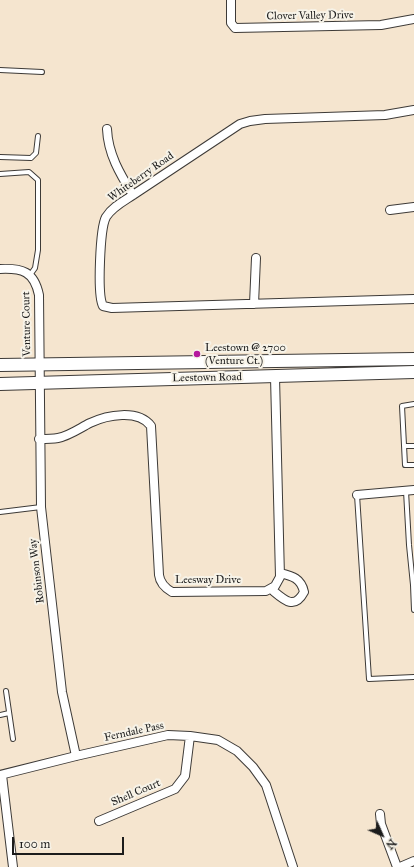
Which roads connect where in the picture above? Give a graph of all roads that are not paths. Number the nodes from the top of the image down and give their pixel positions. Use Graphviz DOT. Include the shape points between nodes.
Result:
graph roads {
  1 [pos="231,0"];
  2 [pos="414,19"];
  3 [pos="0,70"];
  4 [pos="42,72"];
  5 [pos="414,110"];
  6 [pos="107,129"];
  7 [pos="38,136"];
  8 [pos="0,157"];
  9 [pos="0,174"];
  10 [pos="133,195"];
  11 [pos="414,206"];
  12 [pos="390,210"];
  13 [pos="256,258"];
  14 [pos="0,269"];
  15 [pos="30,275"];
  16 [pos="414,299"];
  17 [pos="254,304"];
  18 [pos="414,359"];
  19 [pos="358,360"];
  20 [pos="0,365"];
  21 [pos="38,365"];
  22 [pos="414,372"];
  23 [pos="275,377"];
  24 [pos="38,382"];
  25 [pos="0,384"];
  26 [pos="414,404"];
  27 [pos="40,439"];
  28 [pos="404,446"];
  29 [pos="414,446"];
  30 [pos="414,464"];
  31 [pos="410,491"];
  32 [pos="357,495"];
  33 [pos="41,507"];
  34 [pos="408,511"];
  35 [pos="414,511"];
  36 [pos="0,512"];
  37 [pos="408,543"];
  38 [pos="414,544"];
  39 [pos="280,573"];
  40 [pos="413,584"];
  41 [pos="271,589"];
  42 [pos="414,610"];
  43 [pos="414,677"];
  44 [pos="6,692"];
  45 [pos="9,713"];
  46 [pos="0,715"];
  47 [pos="190,736"];
  48 [pos="13,740"];
  49 [pos="76,756"];
  50 [pos="1,775"];
  51 [pos="380,814"];
  52 [pos="99,821"];
  53 [pos="414,862"];
  54 [pos="13,867"];
  55 [pos="293,867"];
  56 [pos="398,867"];
  1 -- 2 [label="street, Clover Valley Drive" via="231,23 236,28 381,25"];
  3 -- 4 [label="lane"];
  5 -- 10 [label="street, Whiteberry Road" via="385,115 244,122"];
  6 -- 10 [label="street" via="116,166"];
  7 -- 8 [label="lane" via="36,153 31,158"];
  9 -- 15 [label="lane" via="29,172 38,180 38,250 35,268"];
  10 -- 17 [label="street, Whiteberry Road" via="108,214 102,227 100,302 103,306 112,308"];
  11 -- 12 [label="street"];
  13 -- 17 [label="street"];
  14 -- 15 [label="street" via="18,269"];
  15 -- 21 [label="street, Venture Court" via="39,295"];
  16 -- 17 [label="street, Whiteberry Road"];
  18 -- 19 [label="main road, Leestown Road"];
  19 -- 21 [label="main road, Leestown Road"];
  19 -- 23 [label="main road" via="351,364 285,369"];
  20 -- 21 [label="main road, Leestown Road"];
  21 -- 24 [label="street, Venture Court"];
  22 -- 23 [label="main road, Leestown Road"];
  23 -- 24 [label="main road, Leestown Road"];
  23 -- 39 [label="street"];
  24 -- 25 [label="main road, Leestown Road"];
  24 -- 27 [label="street, Robinson Way"];
  26 -- 28 [label="lane" via="402,406"];
  27 -- 33 [label="street, Robinson Way"];
  27 -- 41 [label="street, Leesway Drive" via="59,438 106,417 128,415 143,418 151,426 159,575 166,589 172,592"];
  28 -- 29 [label="lane"];
  28 -- 30 [label="lane" via="405,465"];
  31 -- 32 [label="street"];
  31 -- 34 [label="lane"];
  32 -- 43 [label="lane" via="369,679"];
  33 -- 36 [label="lane"];
  33 -- 49 [label="street, Robinson Way" via="62,692"];
  34 -- 35 [label="lane"];
  34 -- 37 [label="lane"];
  37 -- 38 [label="lane"];
  37 -- 40 [label="lane"];
  39 -- 41 [label="street" via="278,584"];
  39 -- 41 [label="street" via="298,579 304,592 301,599 288,602"];
  40 -- 42 [label="lane"];
  44 -- 45 [label="lane"];
  45 -- 46 [label="lane"];
  45 -- 48 [label="lane"];
  47 -- 49 [label="street, Ferndale Pass" via="168,735"];
  47 -- 52 [label="street, Shell Court" via="185,776 175,789"];
  47 -- 55 [label="street, Ferndale Pass" via="218,740 238,752 253,767 266,785"];
  49 -- 50 [label="street, Ferndale Pass"];
  50 -- 54 [label="street"];
  51 -- 56 [label="street" via="381,824"];
  53 -- 56 [label="street"];
}
